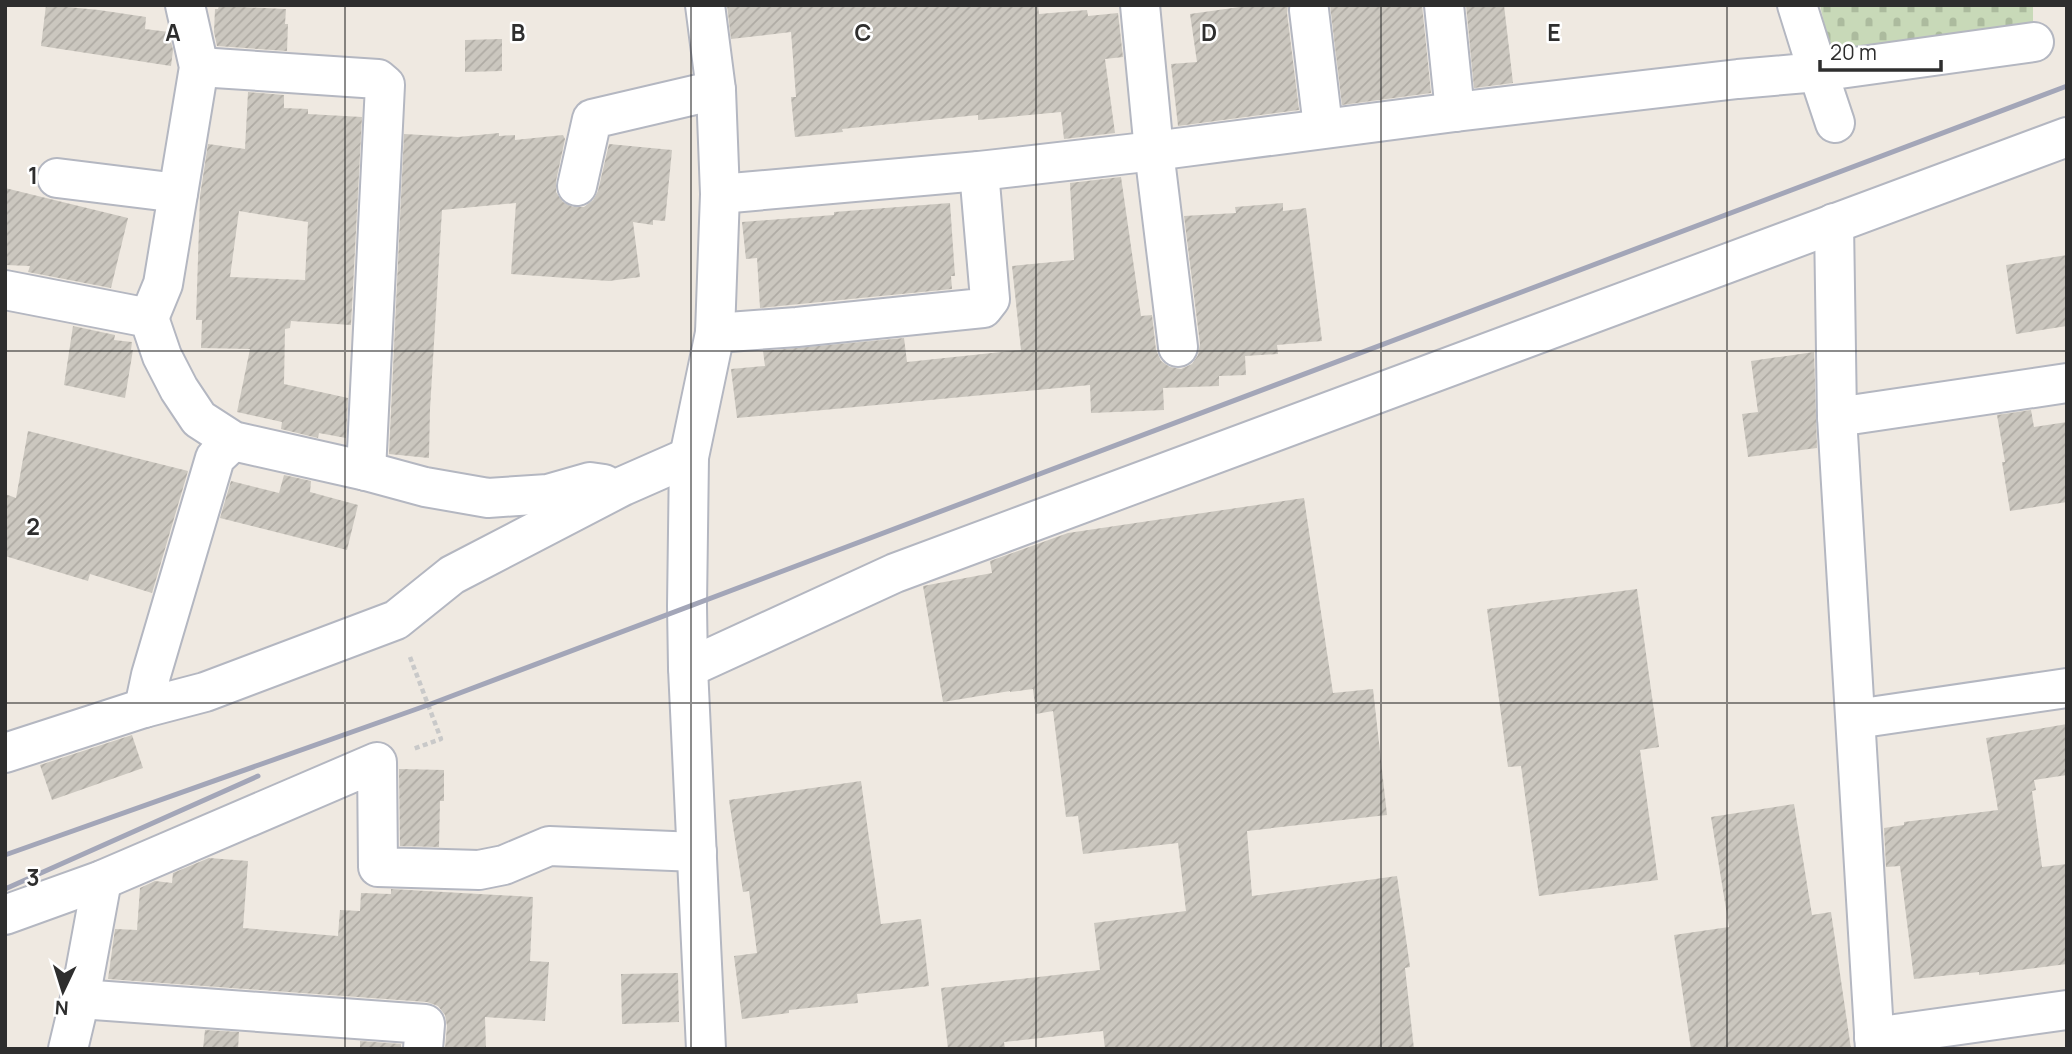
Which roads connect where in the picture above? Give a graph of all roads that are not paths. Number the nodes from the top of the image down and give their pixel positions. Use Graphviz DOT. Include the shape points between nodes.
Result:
graph roads {
  1 [pos="185,5"];
  2 [pos="705,5"];
  3 [pos="1140,5"];
  4 [pos="1444,5"];
  5 [pos="1797,5"];
  6 [pos="1310,10"];
  7 [pos="2034,42"];
  8 [pos="199,67"];
  9 [pos="1818,72"];
  10 [pos="716,90"];
  11 [pos="1455,112"];
  12 [pos="1835,124"];
  13 [pos="1323,127"];
  14 [pos="2067,137"];
  15 [pos="1154,150"];
  16 [pos="979,171"];
  17 [pos="57,178"];
  18 [pos="577,186"];
  19 [pos="178,193"];
  20 [pos="720,194"];
  21 [pos="1834,223"];
  22 [pos="6,296"];
  23 [pos="149,318"];
  24 [pos="715,332"];
  25 [pos="1178,347"];
  26 [pos="2067,383"];
  27 [pos="1837,417"];
  28 [pos="233,441"];
  29 [pos="689,457"];
  30 [pos="366,471"];
  31 [pos="623,486"];
  32 [pos="688,668"];
  33 [pos="2067,688"];
  34 [pos="144,708"];
  35 [pos="1856,719"];
  36 [pos="5,752"];
  37 [pos="696,852"];
  38 [pos="102,880"];
  39 [pos="5,915"];
  40 [pos="80,999"];
  41 [pos="2067,1010"];
  42 [pos="1874,1043"];
  43 [pos="68,1049"];
  44 [pos="424,1049"];
  45 [pos="706,1049"];
  1 -- 8 [label="street"];
  2 -- 10 [label="street"];
  3 -- 15 [label="street"];
  4 -- 11 [label="street"];
  5 -- 9 [label="street"];
  6 -- 13 [label="street"];
  7 -- 9 [label="street"];
  8 -- 19 [label="street"];
  8 -- 30 [label="street" via="378,79 385,85"];
  9 -- 11 [label="street"];
  9 -- 12 [label="street"];
  10 -- 18 [label="street" via="592,119"];
  10 -- 20 [label="street"];
  11 -- 13 [label="street"];
  13 -- 15 [label="street"];
  14 -- 21 [label="street"];
  15 -- 16 [label="street"];
  15 -- 25 [label="street"];
  16 -- 20 [label="street"];
  16 -- 24 [label="street" via="990,299 983,308"];
  17 -- 19 [label="street"];
  19 -- 23 [label="street" via="163,284"];
  20 -- 24 [label="street"];
  21 -- 27 [label="street"];
  21 -- 32 [label="street" via="895,573"];
  22 -- 23 [label="street"];
  23 -- 28 [label="street" via="162,356 199,419"];
  24 -- 29 [label="street"];
  26 -- 27 [label="street"];
  27 -- 35 [label="street"];
  28 -- 30 [label="street"];
  28 -- 34 [label="street" via="215,458"];
  29 -- 31 [label="street"];
  29 -- 32 [label="street"];
  30 -- 31 [label="street" via="488,498 548,494 590,482"];
  31 -- 34 [label="street" via="452,575 396,620 205,692"];
  32 -- 37 [label="street"];
  33 -- 35 [label="street"];
  34 -- 36 [label="street"];
  35 -- 42 [label="street"];
  37 -- 38 [label="street" via="549,846 478,870 378,867 377,762"];
  37 -- 45 [label="street"];
  38 -- 39 [label="street"];
  38 -- 40 [label="street"];
  40 -- 43 [label="street"];
  40 -- 44 [label="street" via="425,1024"];
  41 -- 42 [label="street"];
}
